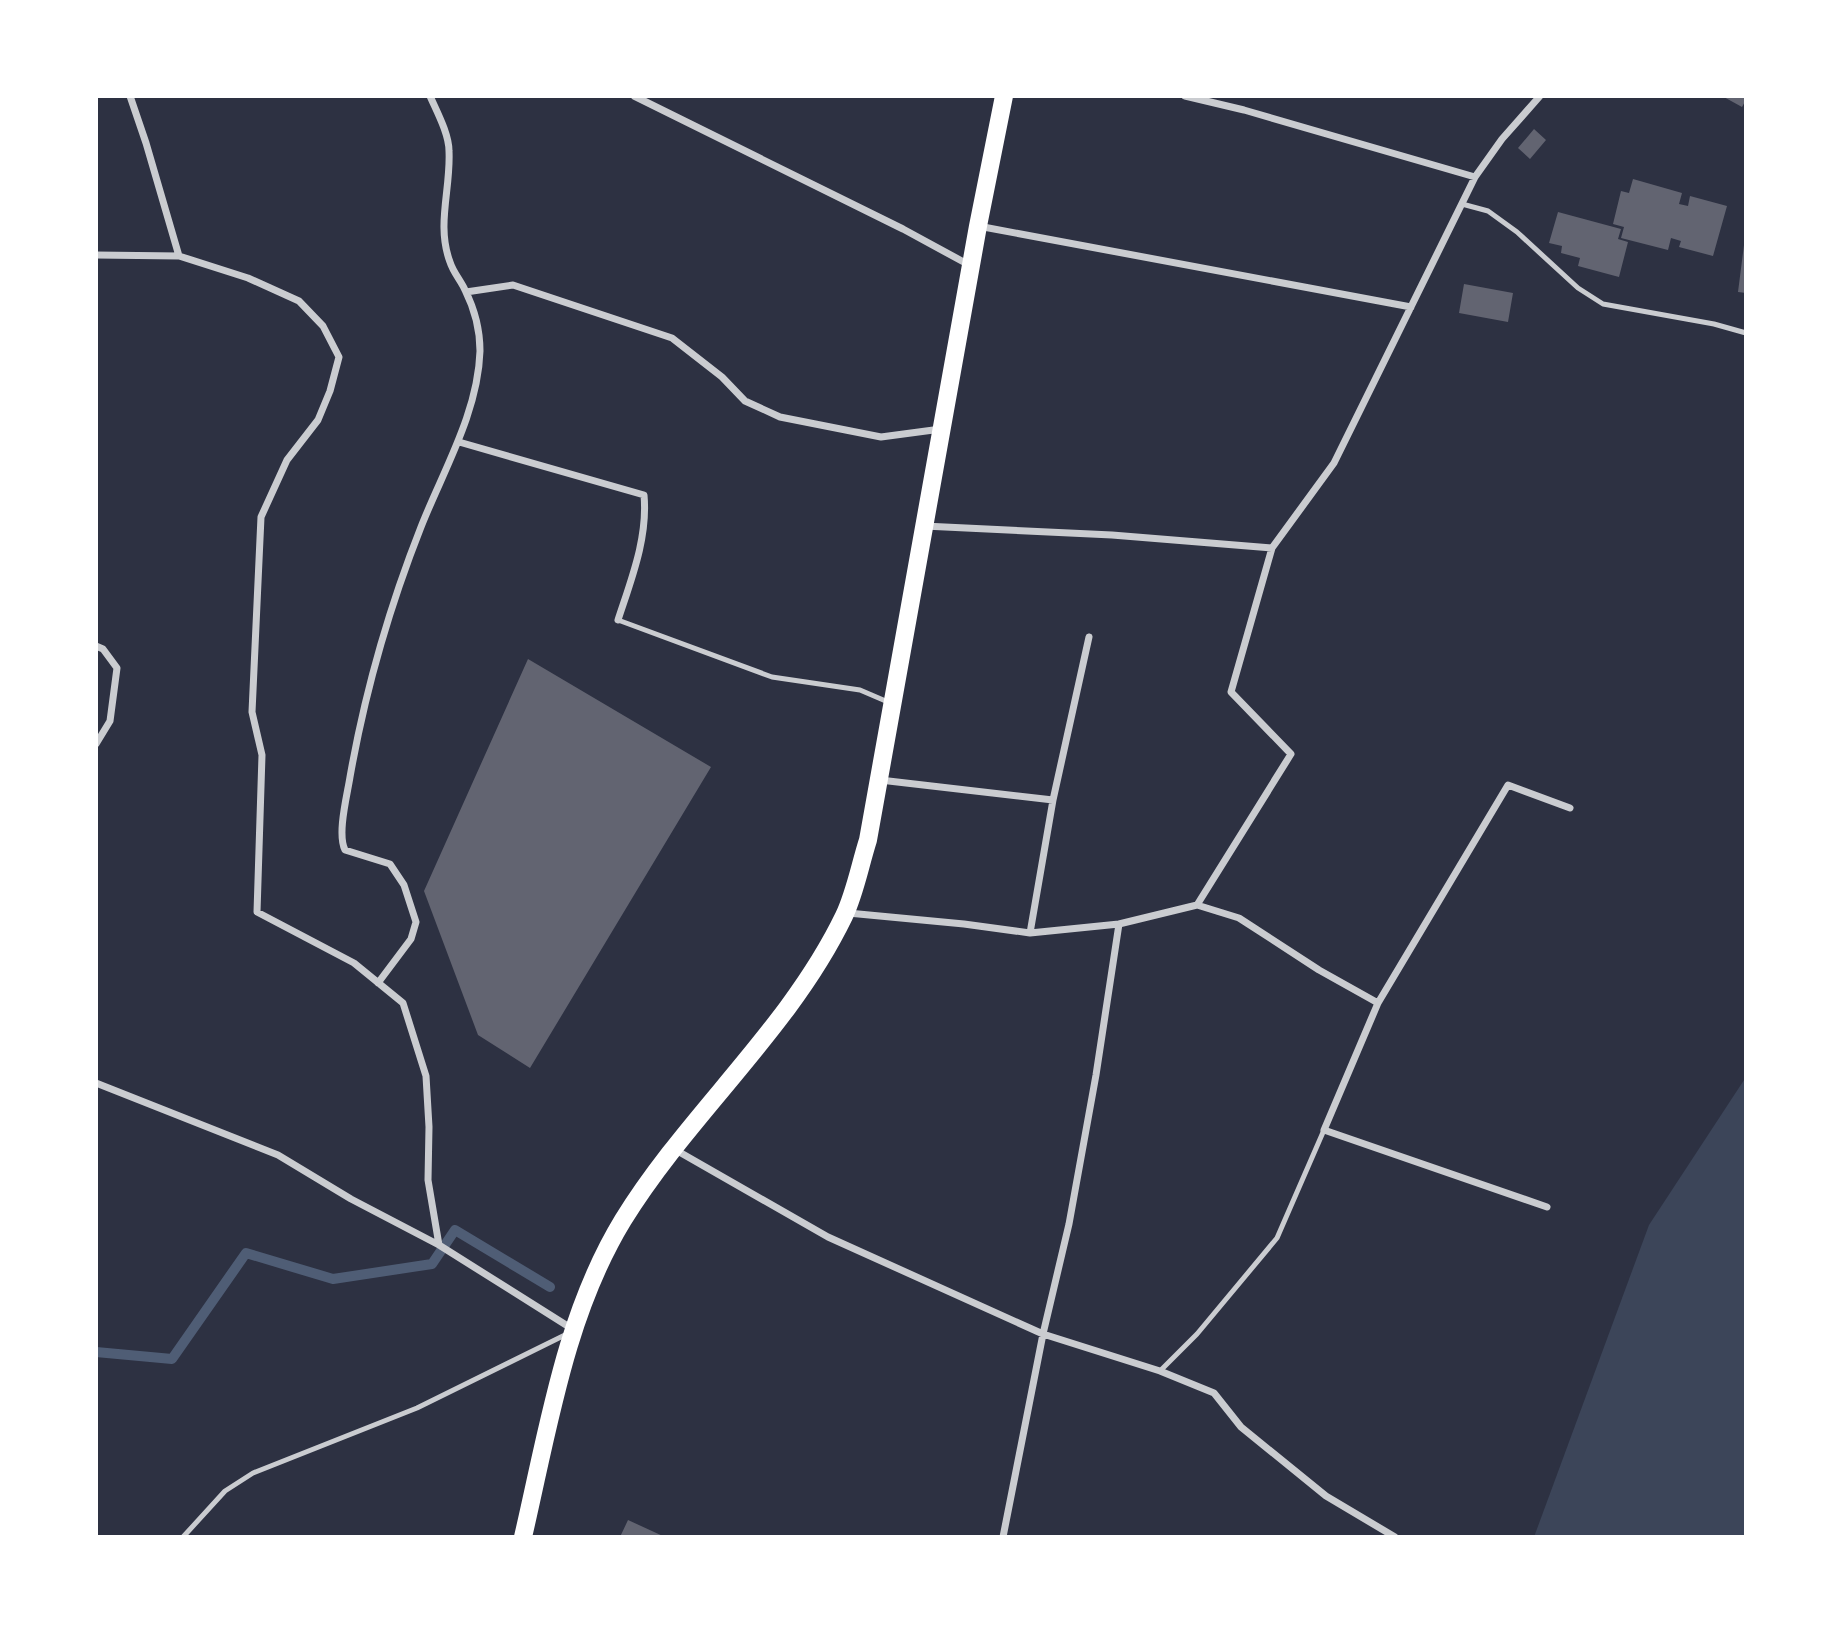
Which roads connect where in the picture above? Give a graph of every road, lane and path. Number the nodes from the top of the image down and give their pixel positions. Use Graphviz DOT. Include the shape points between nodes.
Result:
graph roads {
  1 [pos="130,96"];
  2 [pos="430,96"];
  3 [pos="634,96"];
  4 [pos="1004,96"];
  5 [pos="1185,96"];
  6 [pos="1540,96"];
  7 [pos="1475,177"];
  8 [pos="1462,204"];
  9 [pos="978,226"];
  10 [pos="96,255"];
  11 [pos="179,256"];
  12 [pos="972,267"];
  13 [pos="466,292"];
  14 [pos="1411,307"];
  15 [pos="1746,333"];
  16 [pos="941,429"];
  17 [pos="458,442"];
  18 [pos="924,526"];
  19 [pos="1272,548"];
  20 [pos="618,620"];
  21 [pos="1089,636"];
  22 [pos="96,646"];
  23 [pos="891,704"];
  24 [pos="96,744"];
  25 [pos="879,780"];
  26 [pos="1054,800"];
  27 [pos="1570,808"];
  28 [pos="1197,905"];
  29 [pos="845,913"];
  30 [pos="1119,924"];
  31 [pos="1030,933"];
  32 [pos="378,983"];
  33 [pos="1378,1003"];
  34 [pos="96,1083"];
  35 [pos="1324,1130"];
  36 [pos="674,1149"];
  37 [pos="1547,1207"];
  38 [pos="439,1245"];
  39 [pos="574,1330"];
  40 [pos="1043,1334"];
  41 [pos="1160,1371"];
  42 [pos="183,1537"];
  43 [pos="523,1537"];
  44 [pos="1003,1537"];
  45 [pos="1395,1537"];
  1 -- 11 [label="street"];
  2 -- 13 [label="street" via="450,149 443,223 450,262"];
  3 -- 12 [label="street"];
  4 -- 9 [label="main road"];
  5 -- 7 [label="street"];
  6 -- 7 [label="street"];
  7 -- 8 [label="street"];
  8 -- 14 [label="street"];
  8 -- 15 [label="lane" via="1488,211 1603,304"];
  9 -- 12 [label="main road"];
  9 -- 14 [label="street"];
  10 -- 11 [label="street"];
  11 -- 32 [label="street" via="248,278 299,302 323,326 339,357 318,419 287,460 261,517 251,712 261,755 257,912 354,963"];
  12 -- 16 [label="main road"];
  13 -- 16 [label="street" via="513,285 672,338 745,401 780,417 881,436"];
  13 -- 17 [label="street" via="477,323 480,352"];
  14 -- 19 [label="street" via="1334,463"];
  16 -- 18 [label="main road"];
  17 -- 20 [label="street" via="644,495 638,557"];
  17 -- 32 [label="street" via="421,527 372,672 348,788 341,842 345,850 390,864 404,885 416,922 411,939"];
  18 -- 19 [label="street"];
  18 -- 23 [label="main road"];
  19 -- 28 [label="street" via="1231,692 1292,754"];
  20 -- 23 [label="lane" via="772,677 860,690"];
  21 -- 26 [label="street"];
  22 -- 24 [label="street" via="117,668 110,721"];
  23 -- 25 [label="main road"];
  25 -- 26 [label="street"];
  25 -- 29 [label="main road" via="868,840"];
  26 -- 31 [label="street"];
  27 -- 33 [label="street" via="1508,785"];
  28 -- 30 [label="street"];
  28 -- 33 [label="street" via="1239,918"];
  29 -- 31 [label="street"];
  29 -- 36 [label="main road" via="791,1004"];
  30 -- 31 [label="street"];
  30 -- 40 [label="street" via="1069,1224"];
  32 -- 38 [label="street" via="403,1003 426,1076 428,1180"];
  33 -- 35 [label="street"];
  34 -- 38 [label="street" via="278,1155"];
  35 -- 37 [label="street"];
  35 -- 41 [label="lane" via="1277,1238 1198,1334"];
  36 -- 39 [label="main road" via="618,1230 594,1274"];
  36 -- 40 [label="street" via="828,1237"];
  38 -- 39 [label="street"];
  39 -- 42 [label="lane" via="417,1408 253,1473 225,1491"];
  39 -- 43 [label="main road"];
  40 -- 41 [label="street"];
  40 -- 44 [label="street"];
  41 -- 45 [label="street" via="1214,1393 1241,1427 1326,1496"];
}
